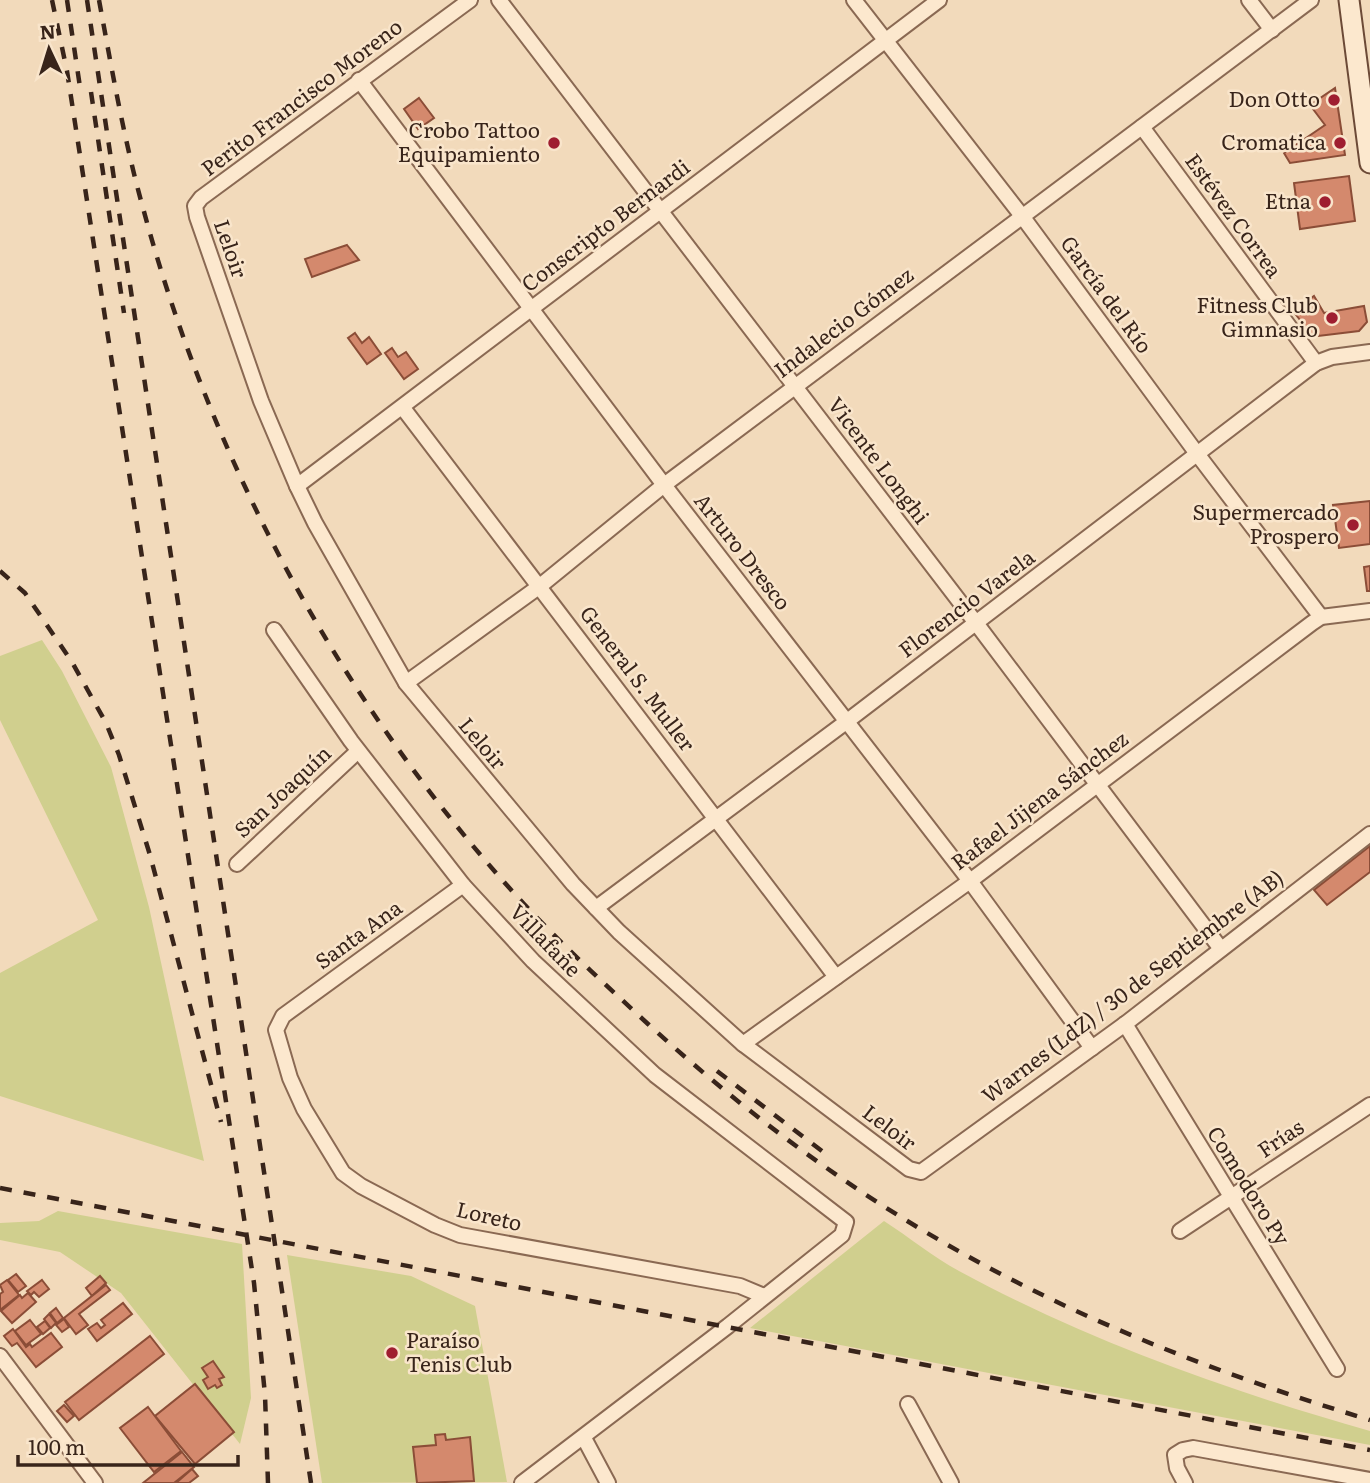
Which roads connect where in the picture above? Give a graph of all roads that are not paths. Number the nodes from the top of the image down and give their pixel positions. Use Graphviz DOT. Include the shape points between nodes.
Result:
graph roads {
  1 [pos="470,0"];
  2 [pos="499,0"];
  3 [pos="854,0"];
  4 [pos="939,0"];
  5 [pos="1249,0"];
  6 [pos="1311,0"];
  7 [pos="1349,0"];
  8 [pos="1272,30"];
  9 [pos="884,41"];
  10 [pos="359,80"];
  11 [pos="1367,112"];
  12 [pos="1142,127"];
  13 [pos="1370,163"];
  14 [pos="195,206"];
  15 [pos="660,211"];
  16 [pos="1022,215"];
  17 [pos="530,309"];
  18 [pos="1370,352"];
  19 [pos="1315,363"];
  20 [pos="795,386"];
  21 [pos="403,408"];
  22 [pos="1198,455"];
  23 [pos="664,485"];
  24 [pos="298,486"];
  25 [pos="540,586"];
  26 [pos="1370,611"];
  27 [pos="1321,617"];
  28 [pos="976,623"];
  29 [pos="274,630"];
  30 [pos="406,683"];
  31 [pos="846,722"];
  32 [pos="358,751"];
  33 [pos="1097,783"];
  34 [pos="718,819"];
  35 [pos="1370,834"];
  36 [pos="237,864"];
  37 [pos="970,881"];
  38 [pos="463,885"];
  39 [pos="596,908"];
  40 [pos="1221,949"];
  41 [pos="836,977"];
  42 [pos="280,1019"];
  43 [pos="1125,1024"];
  44 [pos="743,1044"];
  45 [pos="1092,1048"];
  46 [pos="1370,1105"];
  47 [pos="920,1172"];
  48 [pos="1231,1198"];
  49 [pos="1180,1231"];
  50 [pos="764,1296"];
  51 [pos="0,1356"];
  52 [pos="1337,1369"];
  53 [pos="908,1404"];
  54 [pos="584,1438"];
  55 [pos="1370,1480"];
  56 [pos="95,1483"];
  57 [pos="522,1483"];
  58 [pos="608,1483"];
  59 [pos="951,1483"];
  60 [pos="1185,1483"];
  1 -- 10 [label="street, Perito Francisco Moreno"];
  2 -- 15 [label="street, Vicente Longhi"];
  3 -- 9 [label="street, García del Río"];
  4 -- 9 [label="street, Conscripto Bernardi"];
  5 -- 8 [label="street"];
  6 -- 8 [label="street, Indalecio Gómez"];
  7 -- 11 [label="main road"];
  8 -- 12 [label="street, Indalecio Gómez"];
  9 -- 15 [label="street, Conscripto Bernardi"];
  9 -- 16 [label="street, García del Río"];
  10 -- 14 [label="street, Perito Francisco Moreno"];
  10 -- 17 [label="street, Arturo Dresco"];
  11 -- 13 [label="main road"];
  12 -- 16 [label="street, Indalecio Gómez"];
  12 -- 19 [label="street, Estévez Correa"];
  14 -- 24 [label="street, Leloir" via="254,382"];
  15 -- 17 [label="street, Conscripto Bernardi"];
  15 -- 20 [label="street, Vicente Longhi"];
  16 -- 20 [label="street, Indalecio Gómez"];
  16 -- 22 [label="street, García del Río"];
  17 -- 21 [label="street, Conscripto Bernardi"];
  17 -- 23 [label="street, Arturo Dresco"];
  18 -- 19 [label="street, Florencio Varela"];
  19 -- 22 [label="street, Florencio Varela"];
  20 -- 23 [label="street, Indalecio Gómez"];
  20 -- 28 [label="street, Vicente Longhi"];
  21 -- 24 [label="street, Conscripto Bernardi"];
  21 -- 25 [label="street, General S. Muller"];
  22 -- 27 [label="street, García del Río"];
  22 -- 28 [label="street, Florencio Varela"];
  23 -- 25 [label="street, Indalecio Gómez"];
  23 -- 31 [label="street, Arturo Dresco"];
  24 -- 30 [label="street, Leloir"];
  25 -- 30 [label="street, Indalecio Gómez"];
  25 -- 34 [label="street, General S. Muller"];
  26 -- 27 [label="street, Rafael Jijena Sánchez"];
  27 -- 33 [label="street, Rafael Jijena Sánchez"];
  28 -- 31 [label="street, Florencio Varela"];
  28 -- 33 [label="street, Vicente Longhi"];
  29 -- 32 [label="street, Villafañe"];
  30 -- 39 [label="street, Leloir"];
  31 -- 34 [label="street, Florencio Varela"];
  31 -- 37 [label="street, Arturo Dresco"];
  32 -- 36 [label="street, San Joaquín"];
  32 -- 38 [label="street, Villafañe"];
  33 -- 37 [label="street, Rafael Jijena Sánchez"];
  33 -- 40 [label="street, Vicente Longhi"];
  34 -- 39 [label="street, Florencio Varela"];
  34 -- 41 [label="street, General S. Muller"];
  35 -- 40 [label="street, Warnes (LdZ) / 30 de Septiembre (AB)"];
  37 -- 41 [label="street, Rafael Jijena Sánchez"];
  37 -- 45 [label="street, Arturo Dresco"];
  38 -- 42 [label="street, Santa Ana"];
  38 -- 50 [label="street, Villafañe" via="533,961 655,1075 846,1222 842,1235"];
  39 -- 44 [label="street, Leloir"];
  40 -- 43 [label="street, Warnes (LdZ) / 30 de Septiembre (AB)"];
  41 -- 44 [label="street, Rafael Jijena Sánchez"];
  42 -- 50 [label="street, Loreto" via="278,1041 297,1095 343,1173 360,1186 460,1235 740,1286"];
  43 -- 45 [label="street, Warnes (LdZ) / 30 de Septiembre (AB)"];
  43 -- 48 [label="street, Comodoro Py"];
  44 -- 47 [label="street, Leloir" via="909,1169"];
  45 -- 47 [label="street, Warnes (LdZ) / 30 de Septiembre (AB)"];
  46 -- 48 [label="street, Frías"];
  48 -- 49 [label="street, Frías"];
  48 -- 52 [label="street, Comodoro Py"];
  50 -- 54 [label="street"];
  51 -- 56 [label="street"];
  53 -- 59 [label="street"];
  54 -- 57 [label="street"];
  54 -- 58 [label="street"];
  55 -- 60 [label="street" via="1193,1448 1175,1455"];
}
